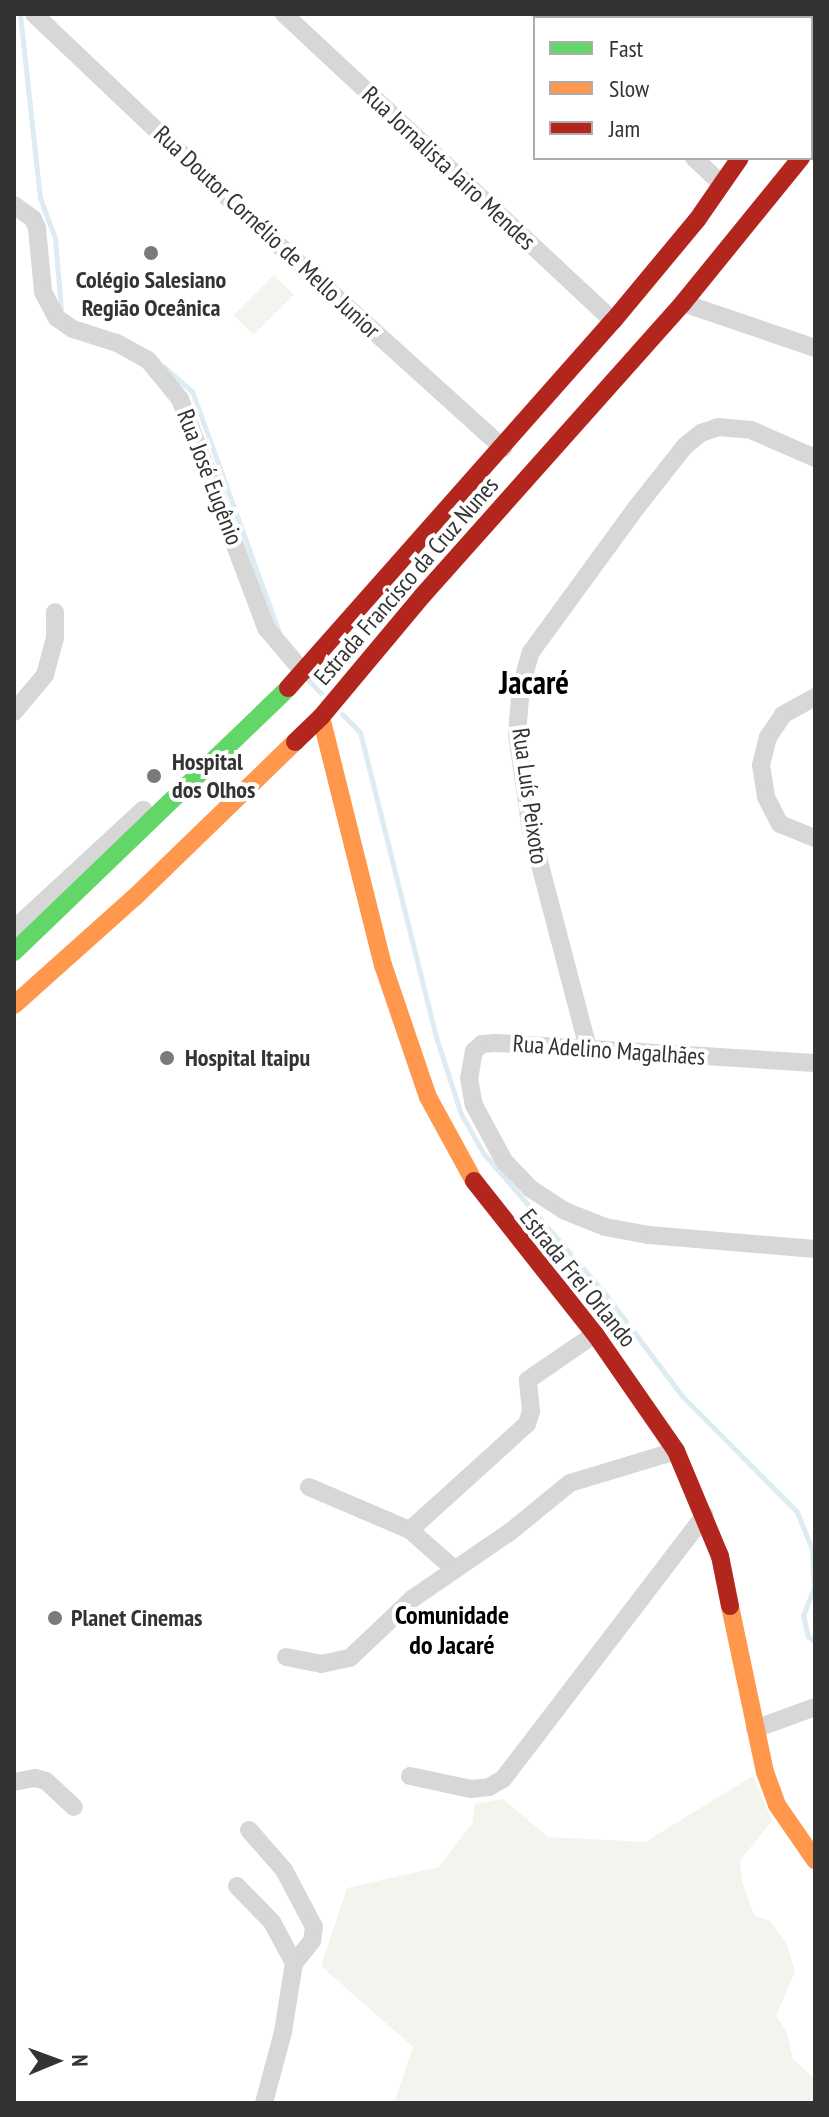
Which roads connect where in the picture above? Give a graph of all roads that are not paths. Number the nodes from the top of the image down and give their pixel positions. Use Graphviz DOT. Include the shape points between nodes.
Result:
graph roads {
  1 [pos="34,14"];
  2 [pos="284,14"];
  3 [pos="696,160"];
  4 [pos="738,160"];
  5 [pos="799,160"];
  6 [pos="721,183"];
  7 [pos="14,205"];
  8 [pos="683,303"];
  9 [pos="613,321"];
  10 [pos="815,348"];
  11 [pos="503,448"];
  12 [pos="815,458"];
  13 [pos="55,612"];
  14 [pos="304,673"];
  15 [pos="815,697"];
  16 [pos="14,712"];
  17 [pos="286,712"];
  18 [pos="321,717"];
  19 [pos="815,838"];
  20 [pos="14,929"];
  21 [pos="14,952"];
  22 [pos="14,1005"];
  23 [pos="588,1048"];
  24 [pos="815,1063"];
  25 [pos="815,1249"];
  26 [pos="595,1334"];
  27 [pos="676,1451"];
  28 [pos="309,1487"];
  29 [pos="705,1515"];
  30 [pos="410,1530"];
  31 [pos="455,1570"];
  32 [pos="286,1657"];
  33 [pos="815,1707"];
  34 [pos="755,1729"];
  35 [pos="410,1776"];
  36 [pos="14,1782"];
  37 [pos="74,1807"];
  38 [pos="249,1830"];
  39 [pos="815,1860"];
  40 [pos="237,1886"];
  41 [pos="294,1963"];
  42 [pos="264,2103"];
  1 -- 11 [label="street, Rua Doutor Cornélio de Mello Junior"];
  2 -- 9 [label="street, Rua Jornalista Jairo Mendes"];
  3 -- 6 [label="street"];
  4 -- 6 [label="main road, Estrada Francisco da Cruz Nunes"];
  5 -- 8 [label="main road, Estrada Francisco da Cruz Nunes"];
  6 -- 9 [label="main road, Estrada Francisco da Cruz Nunes"];
  7 -- 14 [label="street, Rua José Eugênio" via="37,228 43,292 57,318 134,351 161,373 180,399 266,628"];
  8 -- 10 [label="street"];
  8 -- 18 [label="main road, Estrada Francisco da Cruz Nunes"];
  9 -- 11 [label="main road, Estrada Francisco da Cruz Nunes"];
  11 -- 14 [label="main road, Estrada Francisco da Cruz Nunes"];
  12 -- 23 [label="street, Rua Luís Peixoto" via="751,430 734,427 701,433 685,446 531,652 521,686 517,734 531,831"];
  13 -- 16 [label="street" via="55,638 45,675"];
  14 -- 17 [label="main road, Estrada Francisco da Cruz Nunes"];
  15 -- 19 [label="street" via="783,715 768,737 761,765 766,797 780,824"];
  17 -- 18 [label="main road"];
  17 -- 20 [label="street" via="260,708 243,717"];
  17 -- 21 [label="main road, Estrada Francisco da Cruz Nunes"];
  18 -- 22 [label="main road, Estrada Francisco da Cruz Nunes" via="135,897"];
  18 -- 26 [label="main road, Estrada Frei Orlando" via="383,965 428,1097 486,1200"];
  23 -- 24 [label="street, Rua Adelino Magalhães"];
  23 -- 25 [label="street, Rua Adelino Magalhães" via="496,1043 474,1051 469,1078 474,1105 504,1161 531,1189 565,1211 605,1227"];
  26 -- 27 [label="main road, Estrada Frei Orlando"];
  26 -- 30 [label="street" via="528,1380 527,1424"];
  27 -- 29 [label="main road, Estrada Frei Orlando"];
  27 -- 31 [label="street" via="570,1483"];
  28 -- 30 [label="street"];
  29 -- 34 [label="main road, Estrada Frei Orlando" via="732,1607"];
  29 -- 35 [label="street" via="503,1779 471,1789"];
  30 -- 31 [label="street"];
  31 -- 32 [label="street" via="412,1599 350,1658 321,1664"];
  33 -- 34 [label="street"];
  34 -- 39 [label="main road, Estrada Frei Orlando" via="777,1805"];
  36 -- 37 [label="street" via="46,1781"];
  38 -- 41 [label="street" via="284,1870 314,1927 312,1941"];
  40 -- 41 [label="street" via="272,1922"];
  41 -- 42 [label="street"];
}
